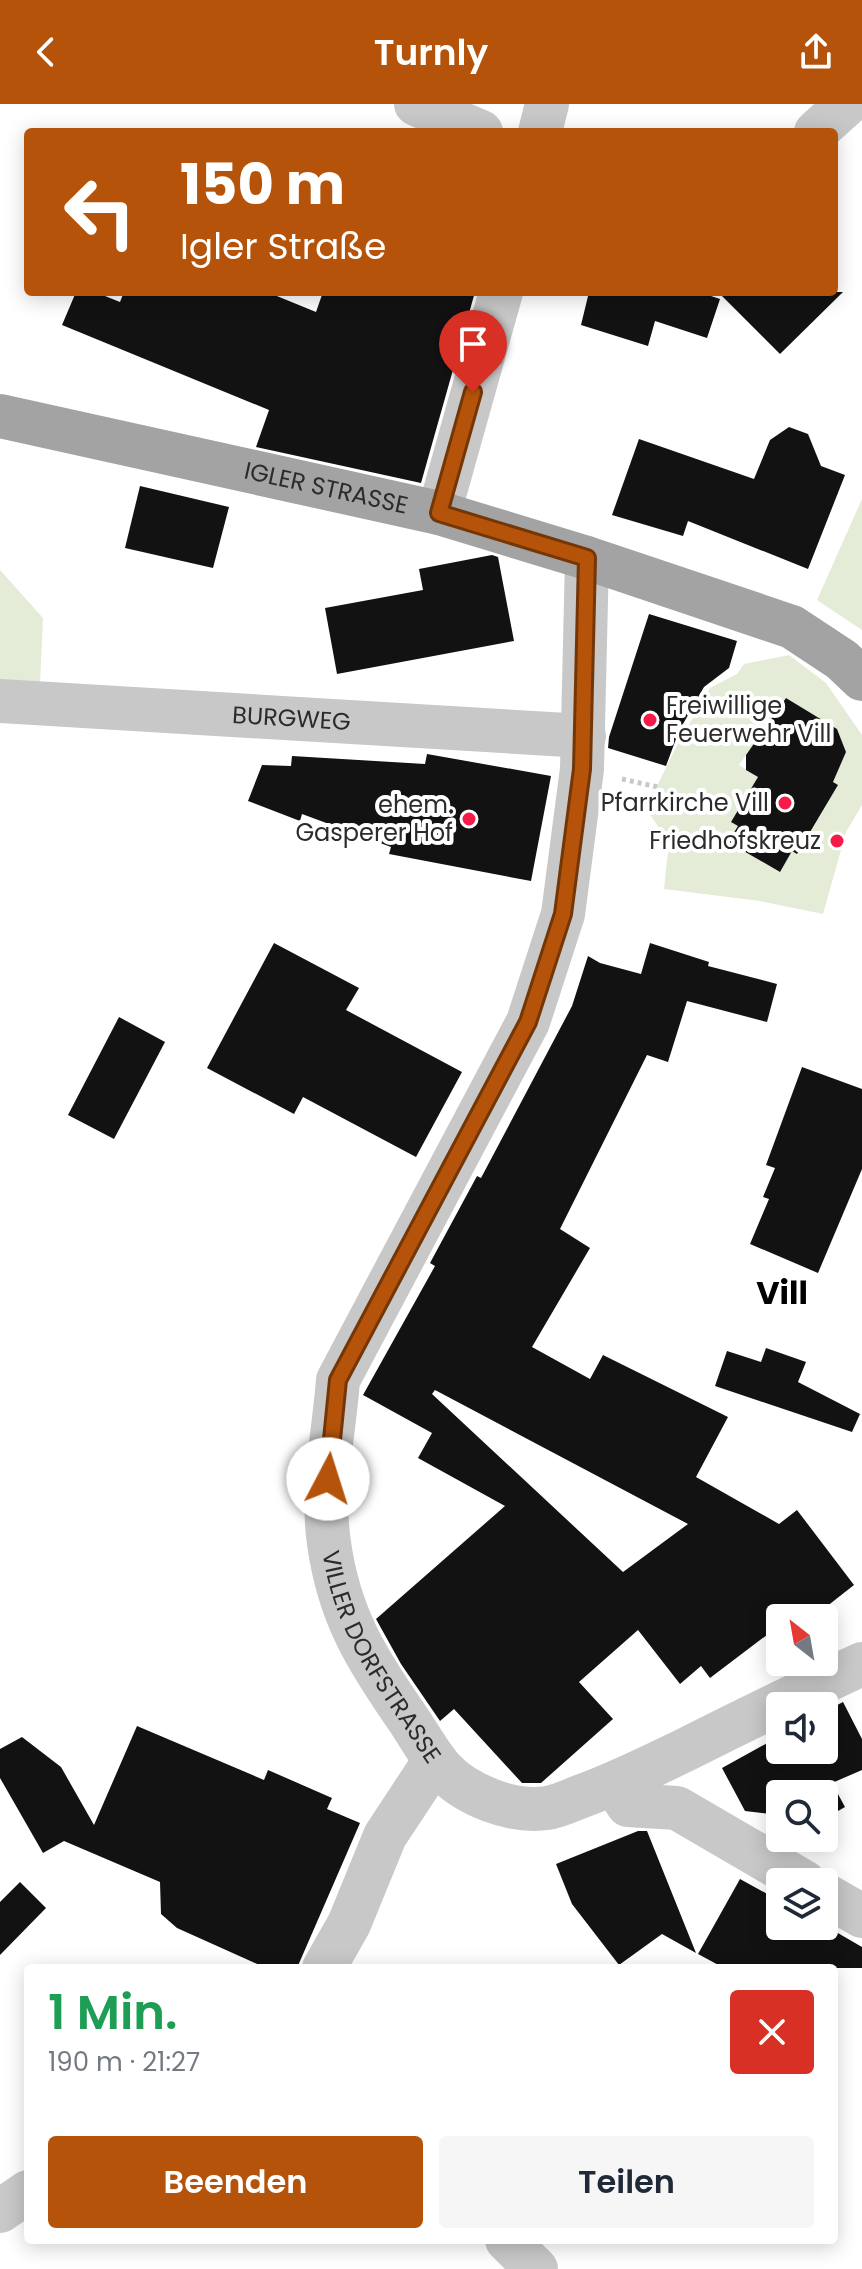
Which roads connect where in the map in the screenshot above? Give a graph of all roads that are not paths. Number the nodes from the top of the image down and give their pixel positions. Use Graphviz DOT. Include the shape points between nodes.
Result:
graph roads {
  1 [pos="416,104"];
  2 [pos="547,104"];
  3 [pos="847,104"];
  4 [pos="472,128"];
  5 [pos="541,128"];
  6 [pos="820,128"];
  7 [pos="500,296"];
  8 [pos="0,416"];
  9 [pos="439,513"];
  10 [pos="587,558"];
  11 [pos="862,679"];
  12 [pos="0,701"];
  13 [pos="584,736"];
  14 [pos="862,1664"];
  15 [pos="435,1760"];
  16 [pos="614,1784"];
  17 [pos="780,1868"];
  18 [pos="838,1902"];
  19 [pos="862,1916"];
  20 [pos="349,1924"];
  21 [pos="326,1964"];
  22 [pos="357,1964"];
  23 [pos="24,2195"];
  24 [pos="0,2211"];
  25 [pos="511,2244"];
  26 [pos="536,2269"];
  1 -- 4 [label="street"];
  2 -- 5 [label="street"];
  3 -- 6 [label="street"];
  7 -- 9 [label="street"];
  8 -- 9 [label="main road, IGLER STRASSE"];
  9 -- 10 [label="main road, IGLER STRASSE"];
  10 -- 11 [label="main road, IGLER STRASSE" via="792,627"];
  10 -- 13 [label="street, VILLER DORFSTRASSE"];
  12 -- 13 [label="street, BURGWEG"];
  13 -- 15 [label="street, VILLER DORFSTRASSE" via="563,914 528,1022 338,1380 327,1510 338,1589 360,1645"];
  14 -- 16 [label="street, VILLER DORFSTRASSE"];
  15 -- 16 [label="street, VILLER DORFSTRASSE" via="469,1790 526,1808 552,1807"];
  15 -- 20 [label="street" via="385,1836"];
  16 -- 17 [label="street" via="628,1805 677,1808"];
  18 -- 19 [label="street"];
  20 -- 21 [label="street"];
  20 -- 22 [label="street"];
  23 -- 24 [label="street"];
  25 -- 26 [label="street"];
}
